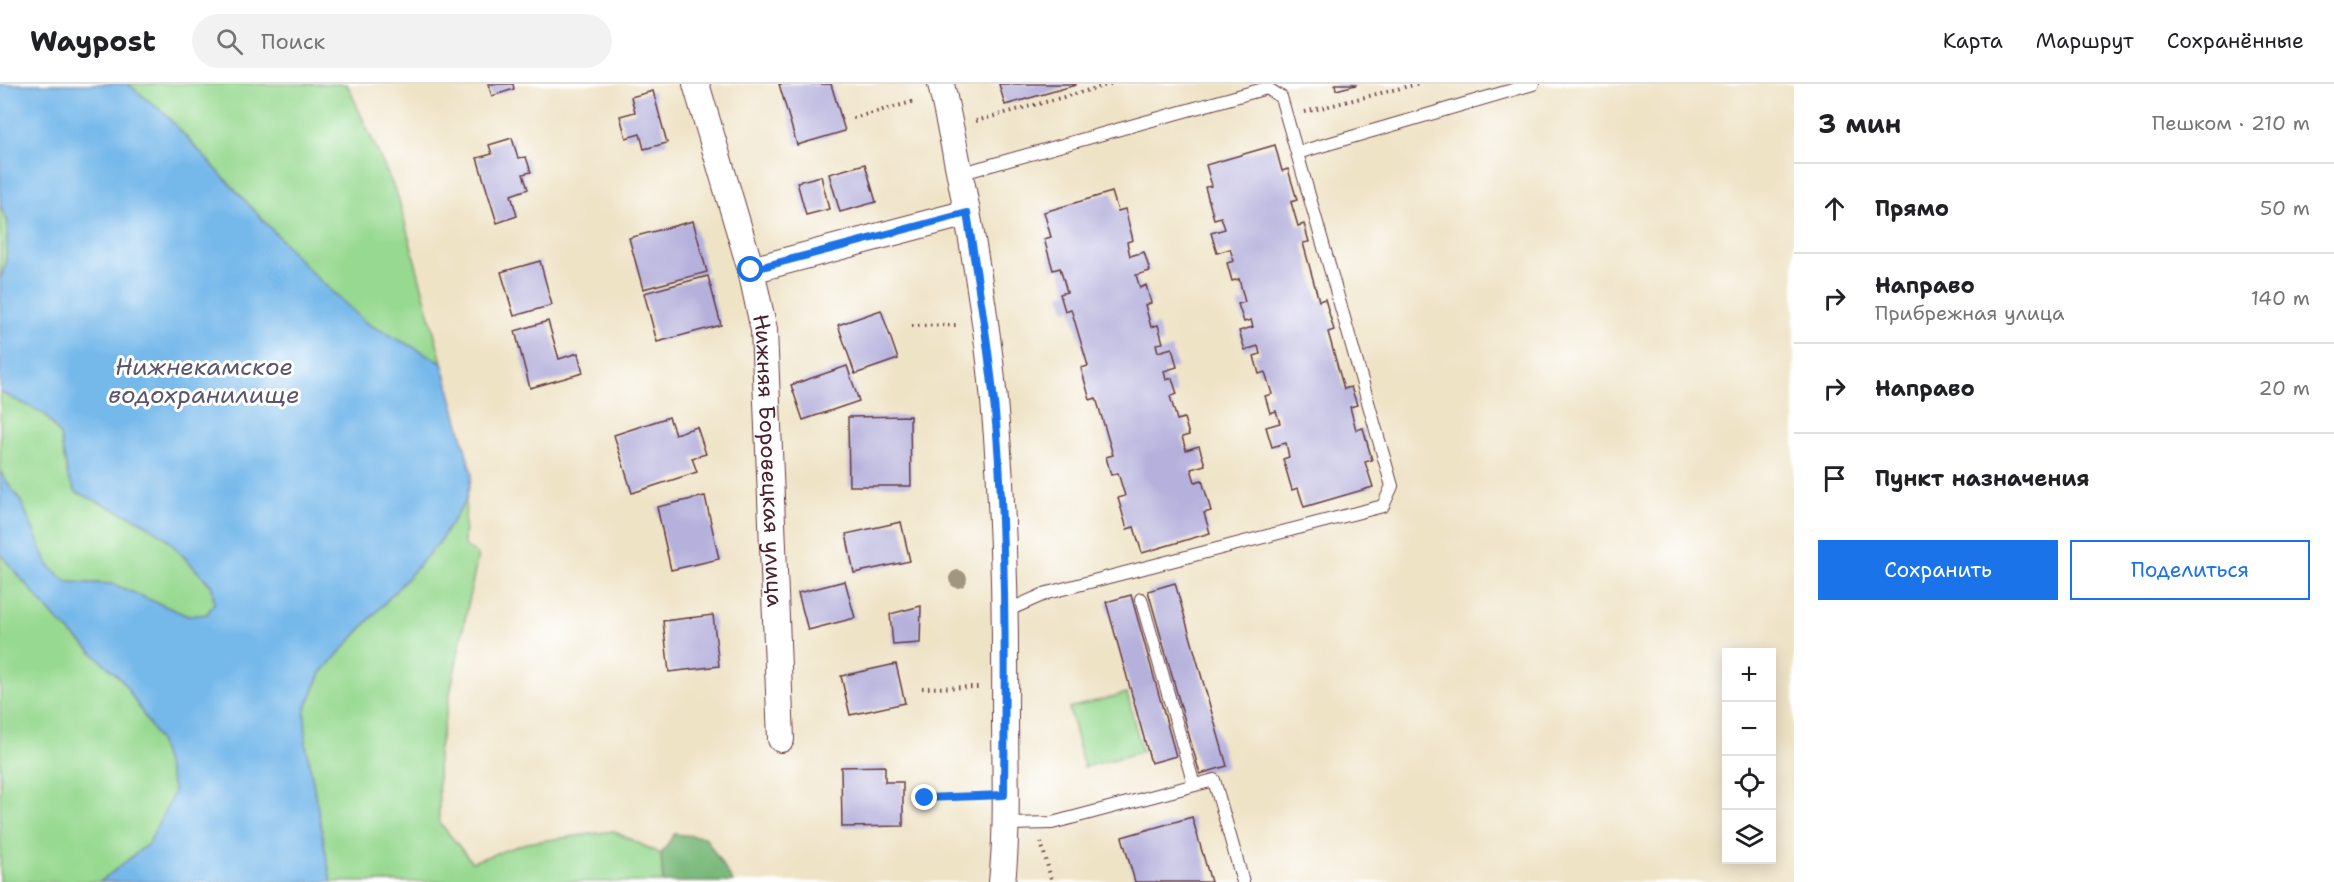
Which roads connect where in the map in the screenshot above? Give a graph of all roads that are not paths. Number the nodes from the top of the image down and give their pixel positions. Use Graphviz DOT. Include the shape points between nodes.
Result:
graph roads {
  1 [pos="696,84"];
  2 [pos="1533,84"];
  3 [pos="942,89"];
  4 [pos="1297,153"];
  5 [pos="959,174"];
  6 [pos="967,213"];
  7 [pos="751,270"];
  8 [pos="1141,599"];
  9 [pos="1004,612"];
  10 [pos="781,739"];
  11 [pos="1194,785"];
  12 [pos="1005,824"];
  13 [pos="1002,882"];
  14 [pos="1243,882"];
  1 -- 7 [label="street, Нижняя Боровецкая улица"];
  2 -- 4 [label="lane"];
  3 -- 5 [label="street"];
  4 -- 5 [label="lane" via="1281,97 1267,88"];
  4 -- 9 [label="lane" via="1392,486 1383,506 1047,593"];
  5 -- 6 [label="street"];
  6 -- 7 [label="street"];
  6 -- 9 [label="street" via="990,359 999,461"];
  7 -- 10 [label="street, Нижняя Боровецкая улица" via="764,330"];
  8 -- 11 [label="lane"];
  9 -- 12 [label="street"];
  11 -- 12 [label="lane" via="1052,823"];
  11 -- 14 [label="lane" via="1214,780"];
  12 -- 13 [label="street"];
}
